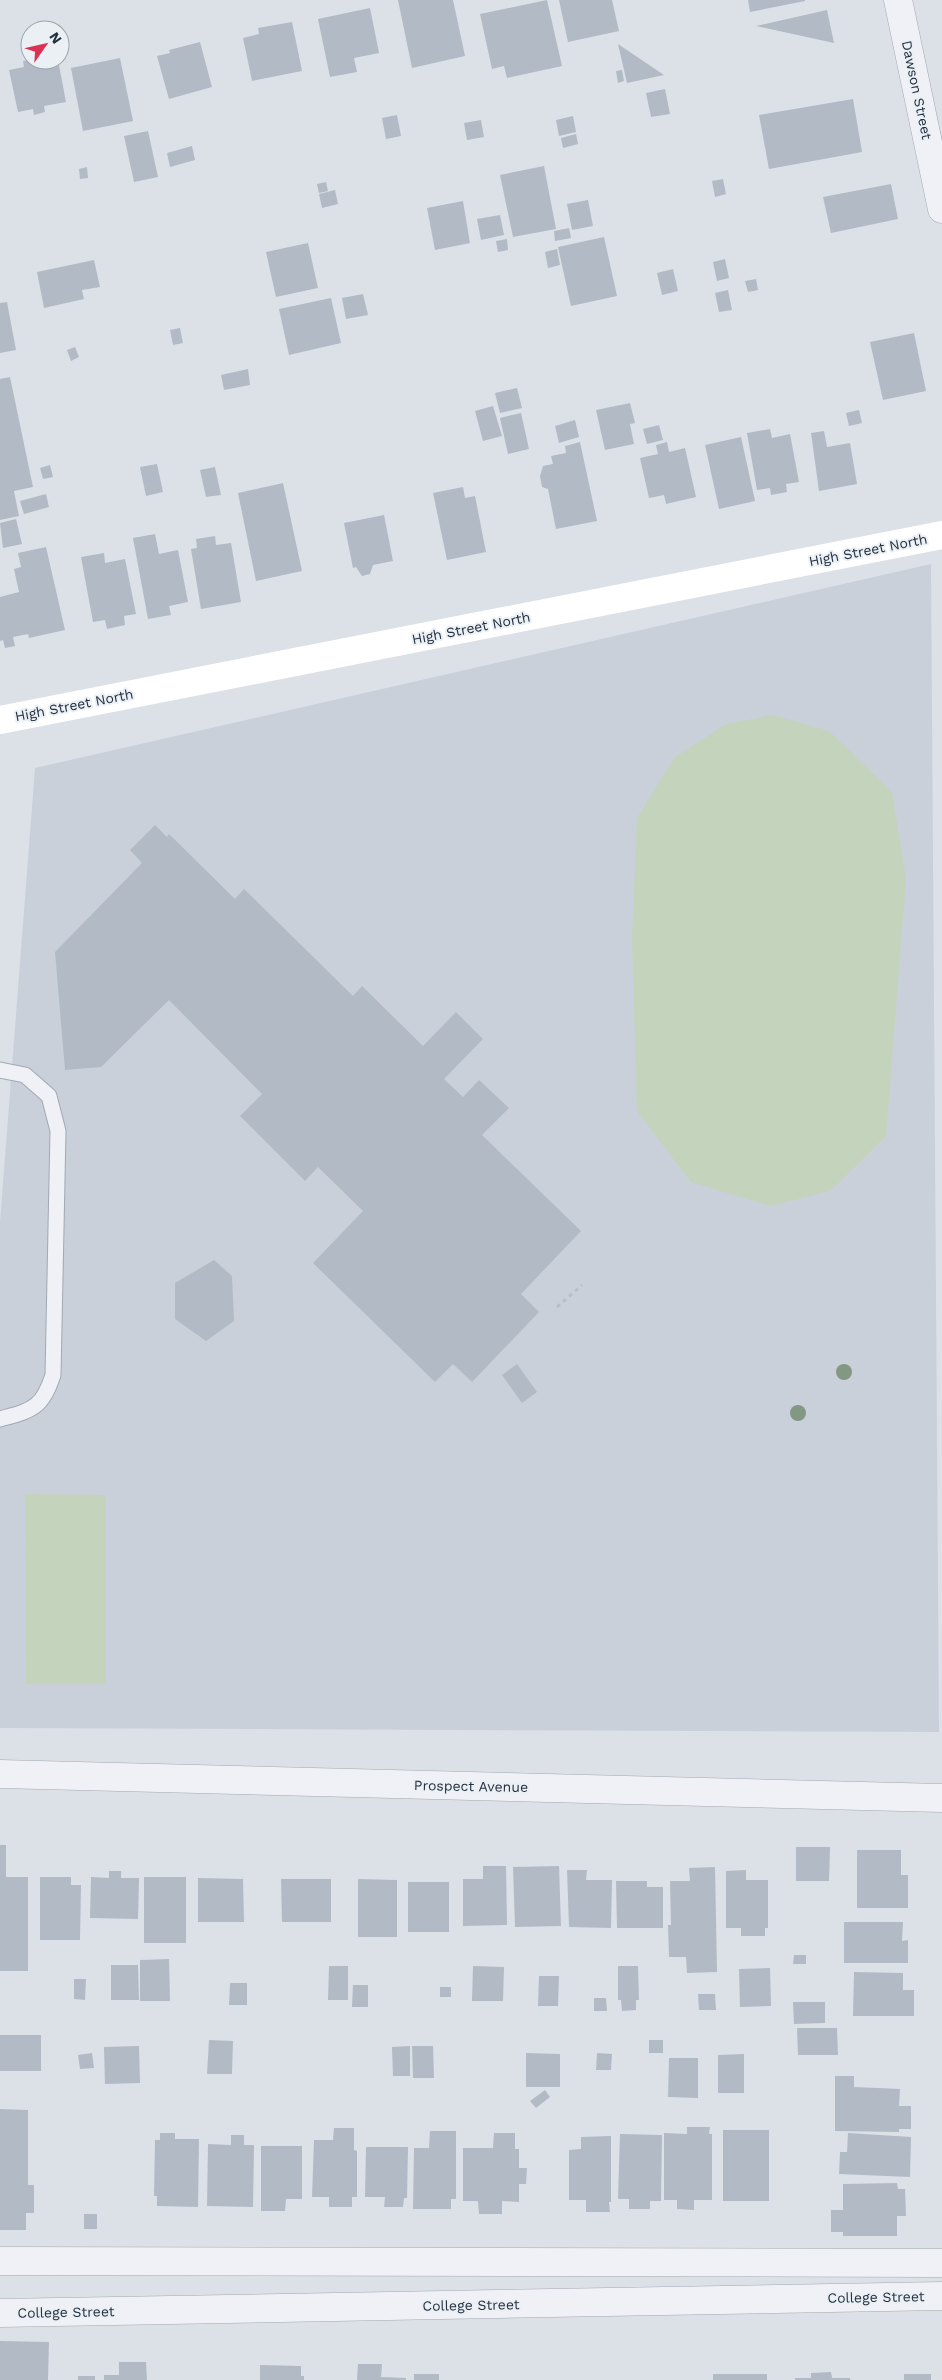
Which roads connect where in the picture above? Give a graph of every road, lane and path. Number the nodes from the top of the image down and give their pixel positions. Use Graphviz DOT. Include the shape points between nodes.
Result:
graph roads {
  1 [pos="898,0"];
  2 [pos="942,209"];
  3 [pos="942,535"];
  4 [pos="0,720"];
  5 [pos="0,1070"];
  6 [pos="582,1284"];
  7 [pos="557,1307"];
  8 [pos="0,1419"];
  9 [pos="0,1774"];
  10 [pos="942,1798"];
  11 [pos="0,2261"];
  12 [pos="942,2263"];
  13 [pos="942,2296"];
  14 [pos="0,2313"];
  1 -- 2 [label="street, Dawson Street"];
  3 -- 4 [label="main road, High Street North"];
  5 -- 8 [label="lane" via="26,1075 49,1096 58,1132 53,1375 47,1394 29,1412"];
  6 -- 7 [label="path"];
  9 -- 10 [label="street, Prospect Avenue"];
  11 -- 12 [label="street"];
  13 -- 14 [label="street, College Street"];
}
